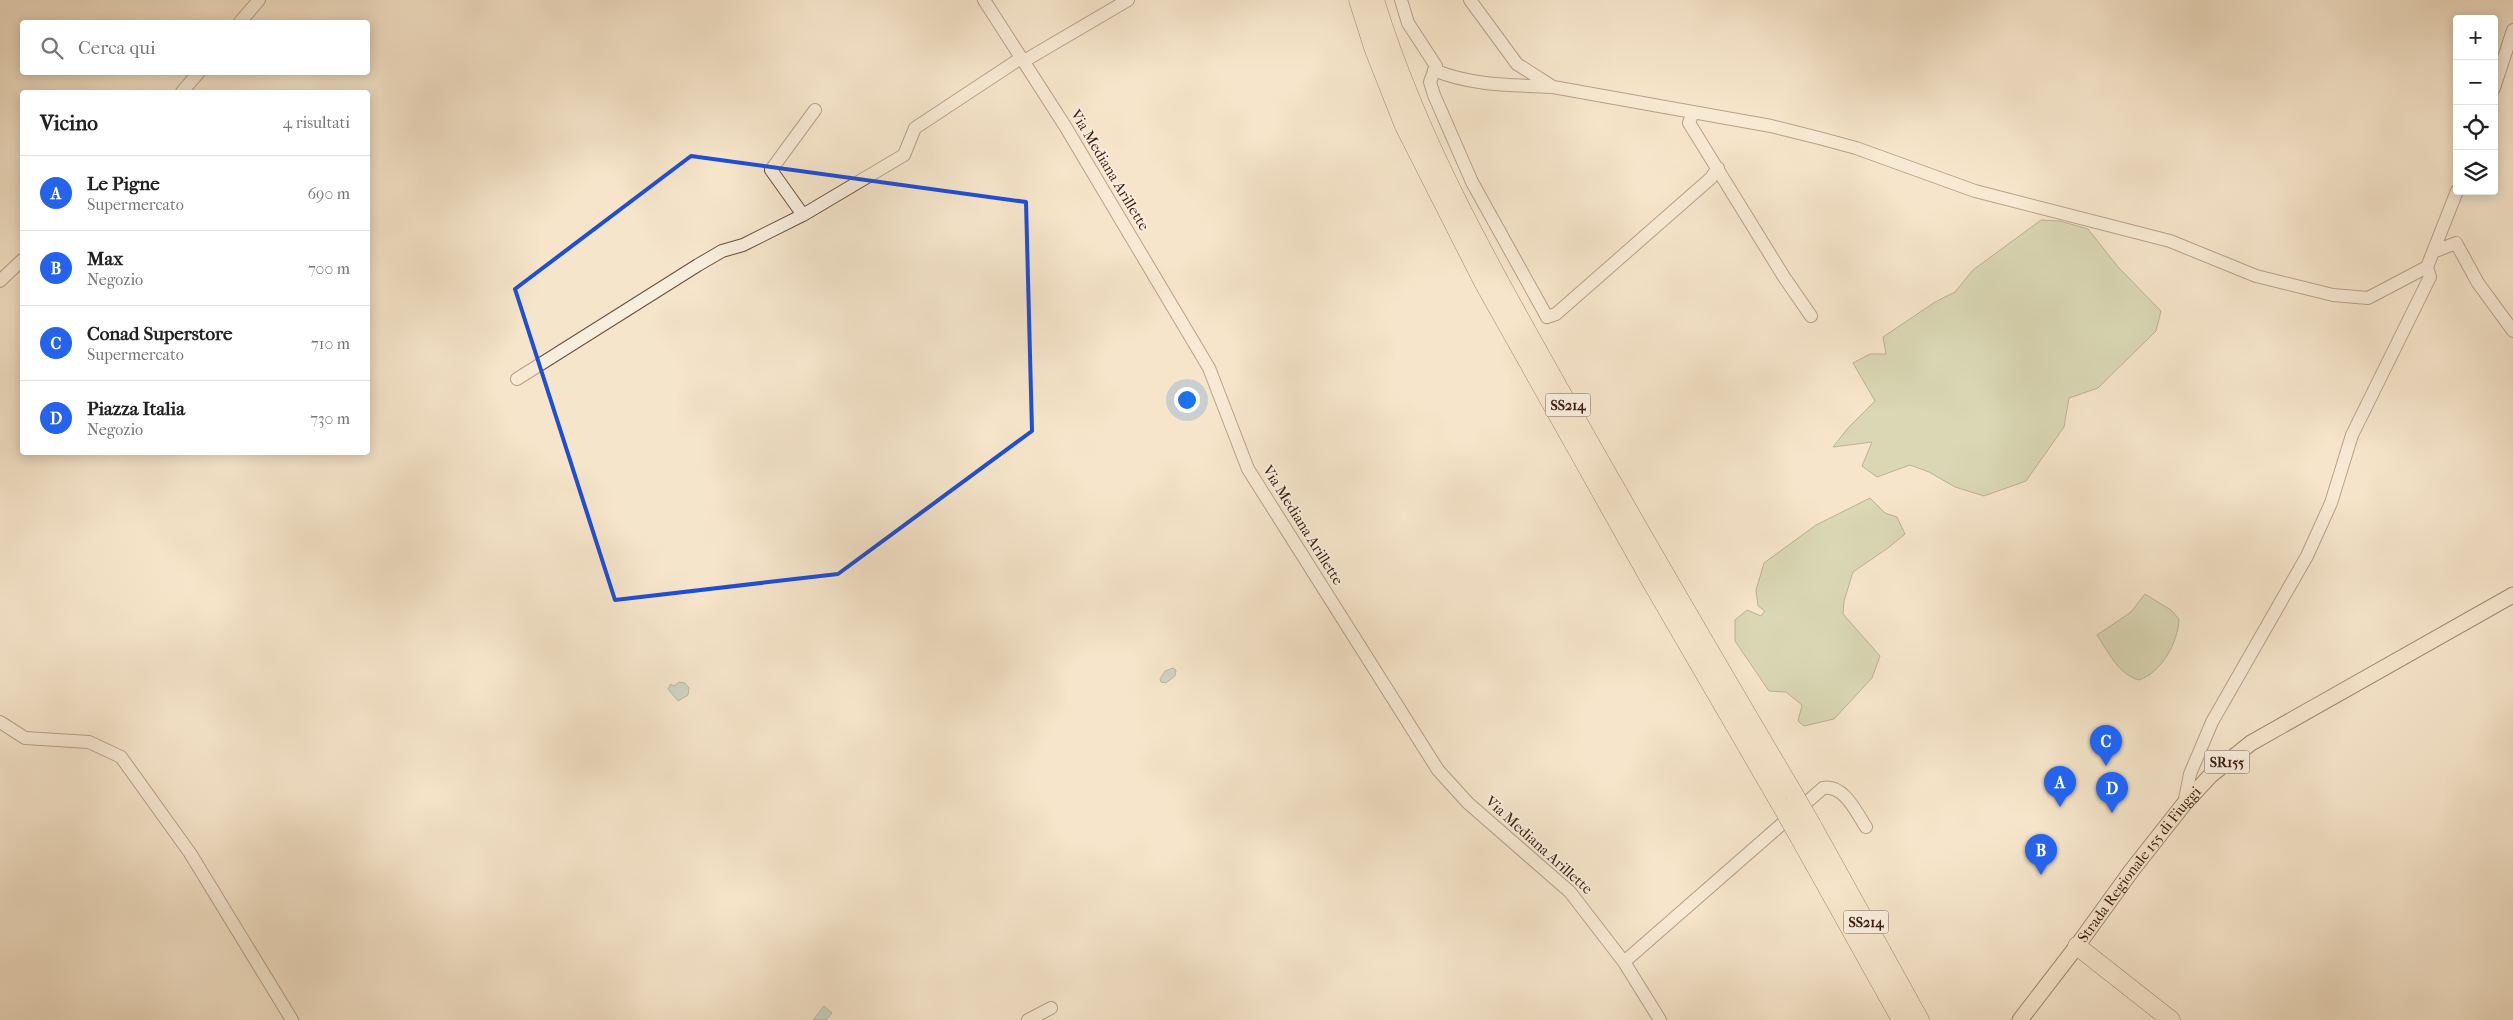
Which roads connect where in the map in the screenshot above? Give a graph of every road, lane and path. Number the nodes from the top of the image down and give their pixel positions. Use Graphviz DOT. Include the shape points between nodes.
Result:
graph roads {
  1 [pos="259,0"];
  2 [pos="984,0"];
  3 [pos="1128,0"];
  4 [pos="1358,0"];
  5 [pos="1375,0"];
  6 [pos="1400,0"];
  7 [pos="1470,0"];
  8 [pos="242,20"];
  9 [pos="2513,30"];
  10 [pos="1023,60"];
  11 [pos="1434,70"];
  12 [pos="196,75"];
  13 [pos="2498,76"];
  14 [pos="1552,87"];
  15 [pos="184,90"];
  16 [pos="815,110"];
  17 [pos="1692,112"];
  18 [pos="1718,168"];
  19 [pos="2455,195"];
  20 [pos="803,215"];
  21 [pos="2433,252"];
  22 [pos="20,262"];
  23 [pos="2428,267"];
  24 [pos="0,281"];
  25 [pos="1811,316"];
  26 [pos="2513,331"];
  27 [pos="517,379"];
  28 [pos="2513,595"];
  29 [pos="0,722"];
  30 [pos="1788,801"];
  31 [pos="2184,804"];
  32 [pos="1866,827"];
  33 [pos="2077,946"];
  34 [pos="1624,962"];
  35 [pos="1051,1008"];
  36 [pos="292,1020"];
  37 [pos="1028,1020"];
  38 [pos="1660,1020"];
  39 [pos="1901,1020"];
  40 [pos="1920,1020"];
  41 [pos="2020,1020"];
  42 [pos="2172,1020"];
  1 -- 8 [label="street"];
  2 -- 10 [label="street, Via Mediana Arillette"];
  3 -- 10 [label="street"];
  4 -- 30 [label="highway, SS214" via="1404,126 1483,282 1649,578"];
  5 -- 30 [label="highway, SS214" via="1416,116 1494,274"];
  6 -- 11 [label="street" via="1408,23 1436,66"];
  7 -- 14 [label="street" via="1518,64"];
  9 -- 13 [label="street"];
  10 -- 20 [label="street" via="915,128 904,155"];
  10 -- 34 [label="street, Via Mediana Arillette" via="1209,368 1248,469 1438,770 1468,803 1570,892"];
  11 -- 14 [label="street" via="1454,78"];
  11 -- 18 [label="street" via="1430,82 1434,95 1472,182 1547,317 1556,314 1711,178"];
  12 -- 15 [label="street"];
  14 -- 17 [label="street"];
  16 -- 20 [label="street" via="771,170"];
  17 -- 18 [label="street" via="1689,123"];
  17 -- 23 [label="street" via="1772,126 1856,148 1975,191 2170,241 2256,276 2333,295 2368,298"];
  18 -- 25 [label="street"];
  19 -- 21 [label="street"];
  20 -- 27 [label="street" via="743,245 722,251"];
  21 -- 23 [label="street"];
  21 -- 26 [label="street" via="2456,243 2478,284"];
  22 -- 24 [label="street"];
  23 -- 31 [label="street" via="2430,277 2352,435 2331,503 2311,547 2215,716 2190,774"];
  28 -- 31 [label="main road, Strada Regionale 155 di Fiuggi / SR155" via="2251,743 2211,774"];
  29 -- 36 [label="street" via="25,738 89,742 121,758 190,853"];
  30 -- 39 [label="highway, SS214, bridge" via="1799,837"];
  30 -- 40 [label="highway, SS214, bridge" via="1812,825"];
  31 -- 33 [label="main road, Strada Regionale 155 di Fiuggi / SR155"];
  32 -- 34 [label="street" via="1840,791 1832,786 1823,788"];
  33 -- 41 [label="main road, Strada Regionale 155 di Fiuggi / SR155"];
  33 -- 42 [label="highway"];
  34 -- 38 [label="street, Via Mediana Arillette"];
  35 -- 37 [label="street"];
}
